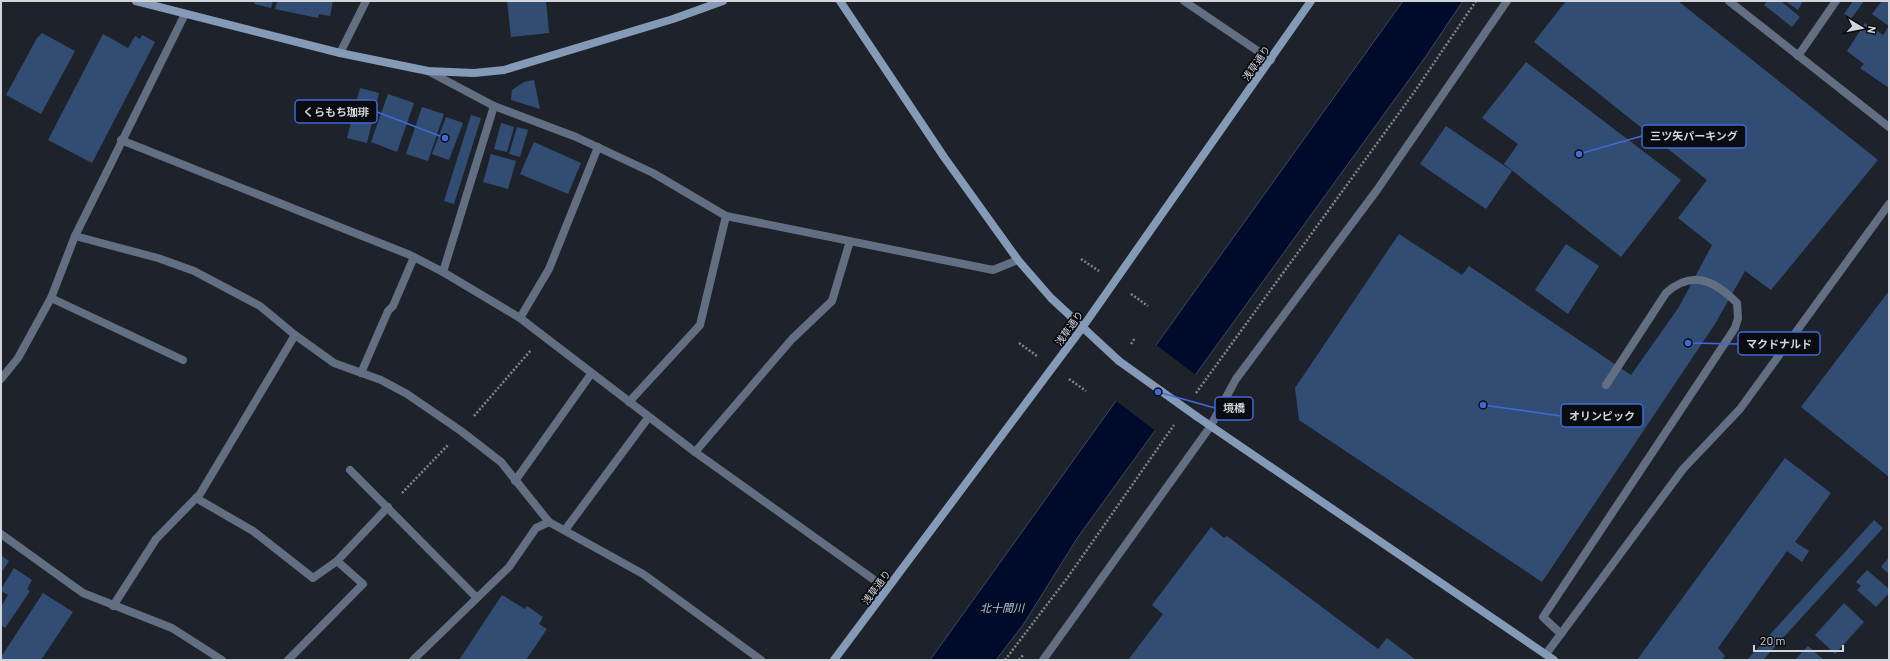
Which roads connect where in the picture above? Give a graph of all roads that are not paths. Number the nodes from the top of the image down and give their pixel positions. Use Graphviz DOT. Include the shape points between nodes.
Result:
graph roads {
  1 [pos="136,1"];
  2 [pos="366,1"];
  3 [pos="723,1"];
  4 [pos="840,1"];
  5 [pos="1184,1"];
  6 [pos="1311,1"];
  7 [pos="1508,1"];
  8 [pos="1729,1"];
  9 [pos="1836,1"];
  10 [pos="185,14"];
  11 [pos="340,53"];
  12 [pos="1798,56"];
  13 [pos="1270,60"];
  14 [pos="428,71"];
  15 [pos="494,106"];
  16 [pos="1889,127"];
  17 [pos="121,140"];
  18 [pos="598,147"];
  19 [pos="1889,204"];
  20 [pos="726,216"];
  21 [pos="75,236"];
  22 [pos="850,241"];
  23 [pos="414,257"];
  24 [pos="1018,260"];
  25 [pos="443,272"];
  26 [pos="51,298"];
  27 [pos="520,318"];
  28 [pos="1082,328"];
  29 [pos="295,335"];
  30 [pos="183,360"];
  31 [pos="361,373"];
  32 [pos="591,374"];
  33 [pos="1,380"];
  34 [pos="1606,385"];
  35 [pos="629,402"];
  36 [pos="648,418"];
  37 [pos="1210,427"];
  38 [pos="694,452"];
  39 [pos="350,470"];
  40 [pos="515,481"];
  41 [pos="196,498"];
  42 [pos="388,507"];
  43 [pos="549,522"];
  44 [pos="565,530"];
  45 [pos="1,534"];
  46 [pos="338,561"];
  47 [pos="887,589"];
  48 [pos="476,597"];
  49 [pos="113,606"];
  50 [pos="1562,634"];
  51 [pos="1546,654"];
  52 [pos="222,660"];
  53 [pos="288,660"];
  54 [pos="413,660"];
  55 [pos="761,660"];
  56 [pos="834,660"];
  57 [pos="1043,660"];
  58 [pos="1554,660"];
  1 -- 10 [label="street"];
  2 -- 11 [label="street"];
  3 -- 14 [label="street" via="674,19 504,70 474,73"];
  4 -- 24 [label="street" via="944,157"];
  5 -- 13 [label="street"];
  6 -- 13 [label="street, 浅草通り"];
  7 -- 37 [label="street" via="1377,190 1236,379"];
  8 -- 12 [label="street"];
  9 -- 12 [label="street"];
  10 -- 11 [label="street"];
  10 -- 17 [label="street"];
  11 -- 14 [label="street"];
  12 -- 16 [label="street"];
  13 -- 28 [label="street, 浅草通り"];
  14 -- 15 [label="street"];
  15 -- 18 [label="street"];
  15 -- 25 [label="street"];
  17 -- 21 [label="street"];
  17 -- 23 [label="street"];
  18 -- 20 [label="street" via="653,172"];
  18 -- 27 [label="street" via="549,269"];
  19 -- 50 [label="street" via="1740,409 1683,469"];
  20 -- 22 [label="street"];
  20 -- 35 [label="street" via="700,325"];
  21 -- 26 [label="street"];
  21 -- 29 [label="street" via="158,258 194,271 260,306"];
  22 -- 24 [label="street" via="993,270"];
  22 -- 38 [label="street" via="832,301 792,339"];
  23 -- 25 [label="street"];
  23 -- 31 [label="street"];
  24 -- 28 [label="street"];
  25 -- 27 [label="street"];
  26 -- 30 [label="street"];
  26 -- 33 [label="street" via="18,358"];
  27 -- 32 [label="street"];
  28 -- 37 [label="street, bridge" via="1119,361"];
  28 -- 47 [label="street, 浅草通り"];
  29 -- 31 [label="street" via="334,363"];
  29 -- 41 [label="street"];
  31 -- 40 [label="street" via="407,394 461,431 501,462"];
  32 -- 35 [label="street"];
  32 -- 40 [label="street"];
  34 -- 50 [label="street" via="1666,293 1676,284 1687,280 1709,282 1737,303 1738,318 1735,328 1543,617"];
  35 -- 36 [label="street"];
  36 -- 38 [label="street"];
  36 -- 44 [label="street"];
  37 -- 51 [label="street"];
  37 -- 57 [label="street"];
  38 -- 47 [label="street"];
  39 -- 42 [label="street"];
  40 -- 43 [label="street"];
  41 -- 46 [label="street" via="253,530 314,578"];
  41 -- 49 [label="street" via="156,539"];
  42 -- 46 [label="street"];
  42 -- 48 [label="street"];
  43 -- 44 [label="street"];
  43 -- 48 [label="street" via="536,528 509,567"];
  44 -- 55 [label="street" via="643,574"];
  45 -- 49 [label="street" via="83,593"];
  46 -- 53 [label="street" via="363,584"];
  47 -- 56 [label="street, 浅草通り"];
  48 -- 54 [label="street"];
  49 -- 52 [label="street" via="172,628"];
  50 -- 51 [label="street"];
  51 -- 58 [label="street"];
}
